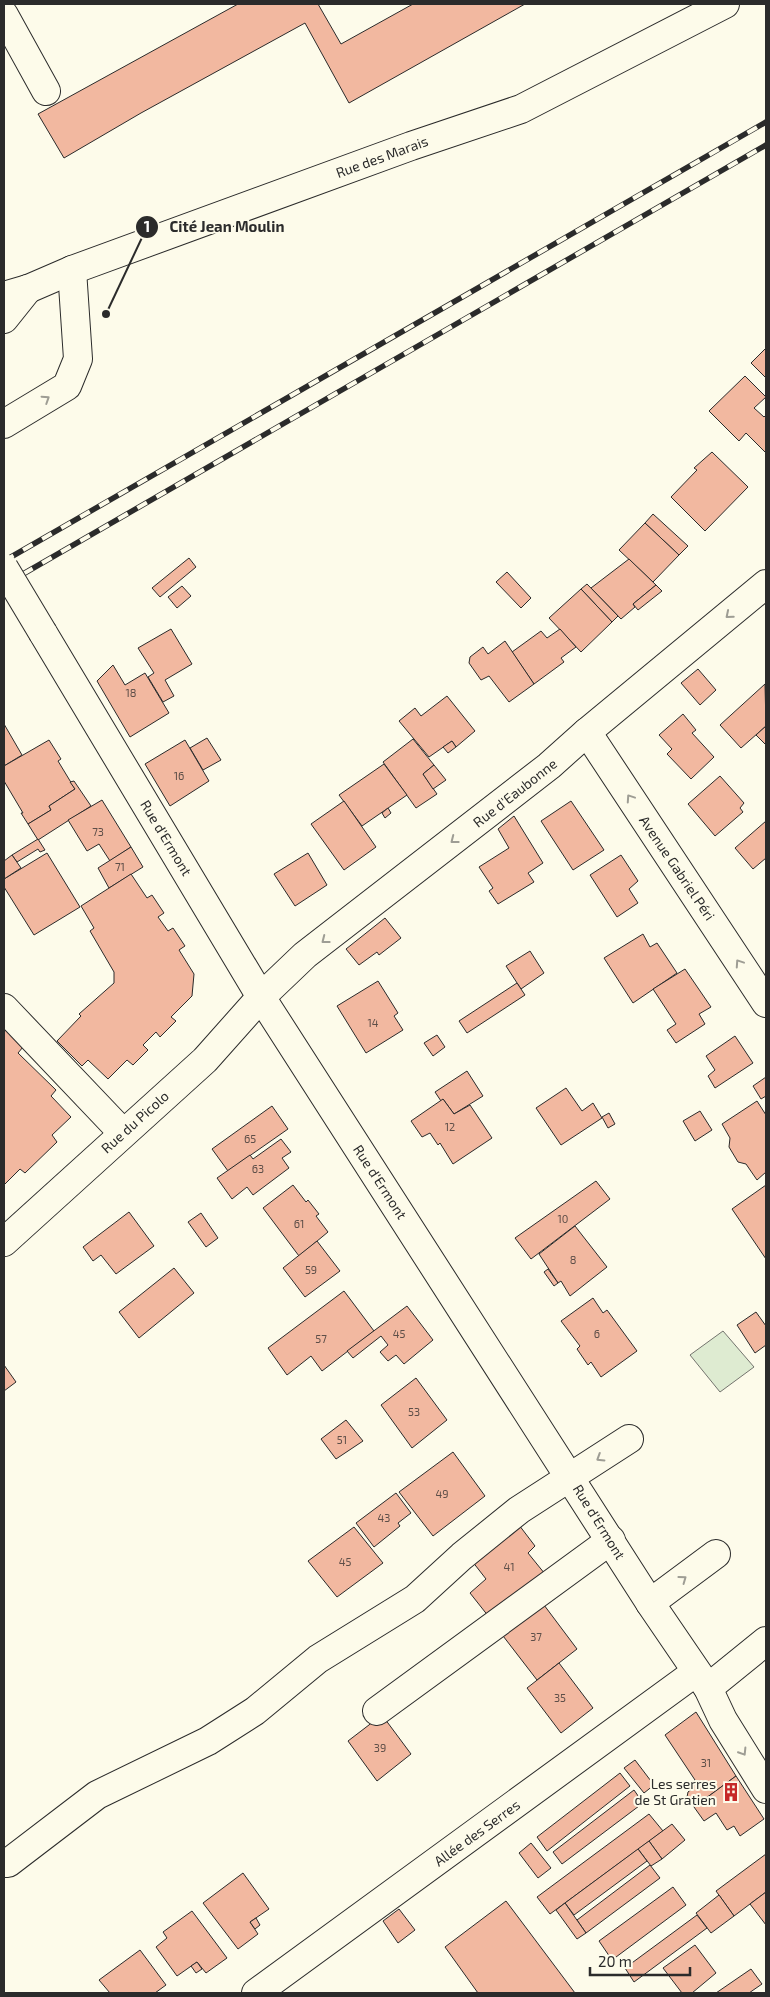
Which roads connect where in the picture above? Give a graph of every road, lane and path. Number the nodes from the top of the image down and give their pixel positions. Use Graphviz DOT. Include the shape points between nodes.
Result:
graph roads {
  1 [pos="725,4"];
  2 [pos="4,15"];
  3 [pos="46,91"];
  4 [pos="72,270"];
  5 [pos="16,292"];
  6 [pos="4,319"];
  7 [pos="4,424"];
  8 [pos="4,568"];
  9 [pos="766,584"];
  10 [pos="588,732"];
  11 [pos="261,997"];
  12 [pos="766,1003"];
  13 [pos="4,1008"];
  14 [pos="123,1133"];
  15 [pos="4,1242"];
  16 [pos="629,1439"];
  17 [pos="570,1476"];
  18 [pos="611,1540"];
  19 [pos="716,1554"];
  20 [pos="650,1603"];
  21 [pos="766,1641"];
  22 [pos="702,1680"];
  23 [pos="377,1711"];
  24 [pos="766,1789"];
  25 [pos="4,1863"];
  26 [pos="256,1993"];
  1 -- 4 [label="street, Rue des Marais" via="521,109"];
  2 -- 3 [label="street"];
  4 -- 5 [label="street, Rue des Marais"];
  7 -- 4 [label="street, one-way" via="67,386 78,359"];
  5 -- 6 [label="street, Rue des Marais"];
  8 -- 11 [label="street, Rue d'Ermont, bridge"];
  9 -- 10 [label="street, Rue d'Eaubonne, one-way"];
  10 -- 11 [label="street, Rue d'Eaubonne, one-way" via="549,766 305,955"];
  12 -- 10 [label="street, Avenue Gabriel Péri, one-way"];
  11 -- 14 [label="street, Rue du Picolo" via="205,1060"];
  11 -- 17 [label="street, Rue d'Ermont"];
  13 -- 14 [label="street"];
  14 -- 15 [label="street, Rue du Picolo"];
  16 -- 17 [label="street, one-way"];
  17 -- 18 [label="street, Rue d'Ermont"];
  17 -- 25 [label="street" via="518,1510 415,1599 318,1659 255,1711 208,1741 97,1795"];
  18 -- 20 [label="street, Rue d'Ermont"];
  18 -- 23 [label="street"];
  20 -- 19 [label="street, one-way"];
  20 -- 22 [label="street, Rue d'Ermont"];
  21 -- 22 [label="street, Allée des Serres" via="726,1675"];
  22 -- 24 [label="street, Rue d'Ermont, one-way"];
  22 -- 26 [label="street, Allée des Serres"];
}
